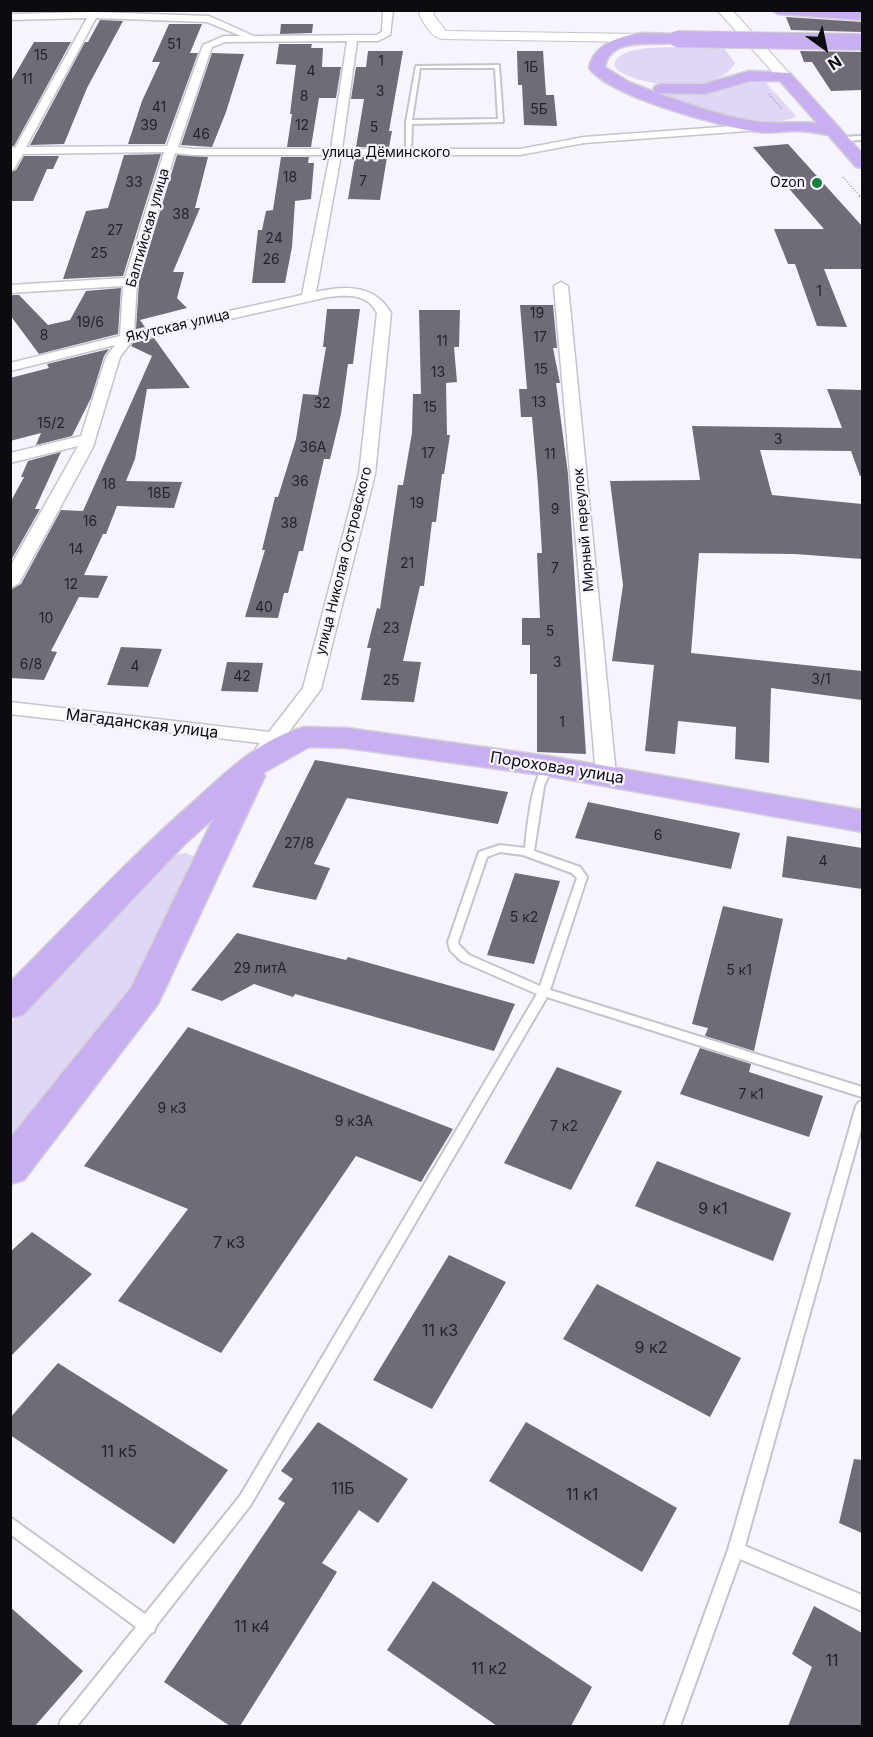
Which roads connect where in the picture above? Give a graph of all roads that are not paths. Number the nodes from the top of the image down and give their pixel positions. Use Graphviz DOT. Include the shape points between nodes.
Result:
graph roads {
  1 [pos="388,10"];
  2 [pos="429,10"];
  3 [pos="724,10"];
  4 [pos="778,10"];
  5 [pos="93,15"];
  6 [pos="862,16"];
  7 [pos="10,17"];
  8 [pos="637,38"];
  9 [pos="255,39"];
  10 [pos="352,39"];
  11 [pos="862,42"];
  12 [pos="762,52"];
  13 [pos="784,76"];
  14 [pos="606,78"];
  15 [pos="737,78"];
  16 [pos="409,122"];
  17 [pos="761,127"];
  18 [pos="838,135"];
  19 [pos="862,138"];
  20 [pos="171,148"];
  21 [pos="14,151"];
  22 [pos="336,153"];
  23 [pos="408,153"];
  24 [pos="862,163"];
  25 [pos="10,166"];
  26 [pos="130,282"];
  27 [pos="561,286"];
  28 [pos="10,289"];
  29 [pos="347,291"];
  30 [pos="308,297"];
  31 [pos="127,338"];
  32 [pos="10,367"];
  33 [pos="87,439"];
  34 [pos="10,458"];
  35 [pos="10,583"];
  36 [pos="10,708"];
  37 [pos="264,752"];
  38 [pos="548,766"];
  39 [pos="606,774"];
  40 [pos="862,821"];
  41 [pos="529,853"];
  42 [pos="544,992"];
  43 [pos="10,1005"];
  44 [pos="862,1092"];
  45 [pos="862,1106"];
  46 [pos="10,1168"];
  47 [pos="10,1524"];
  48 [pos="736,1550"];
  49 [pos="862,1603"];
  50 [pos="148,1626"];
  51 [pos="67,1726"];
  52 [pos="672,1726"];
  1 -- 10 [label="street" via="385,35"];
  2 -- 8 [label="main road" via="427,18 442,35"];
  3 -- 12 [label="main road"];
  4 -- 6 [label="main road"];
  5 -- 7 [label="street"];
  5 -- 9 [label="street" via="209,19"];
  5 -- 21 [label="street"];
  8 -- 11 [label="main road, bridge"];
  8 -- 14 [label="main road" via="601,56 597,68"];
  9 -- 10 [label="street"];
  9 -- 20 [label="street, Балтийская улица" via="224,39 208,45"];
  10 -- 22 [label="street"];
  12 -- 13 [label="main road"];
  12 -- 15 [label="main road" via="757,63"];
  13 -- 15 [label="main road"];
  13 -- 18 [label="main road"];
  14 -- 15 [label="main road" via="644,88 689,90 719,86"];
  14 -- 17 [label="main road" via="658,99"];
  16 -- 16 [label="lane" via="418,67 497,66 501,120"];
  16 -- 23 [label="lane"];
  17 -- 18 [label="main road" via="798,126"];
  17 -- 23 [label="street, улица Дёминского" via="584,140 520,152"];
  18 -- 19 [label="lane"];
  18 -- 24 [label="main road"];
  20 -- 21 [label="street, улица Дёминского"];
  20 -- 22 [label="street, улица Дёминского" via="193,152"];
  20 -- 26 [label="street, Балтийская улица"];
  21 -- 25 [label="street"];
  22 -- 23 [label="street, улица Дёминского"];
  22 -- 30 [label="street"];
  26 -- 28 [label="street"];
  26 -- 31 [label="street, Балтийская улица"];
  27 -- 39 [label="street, Мирный переулок"];
  29 -- 30 [label="street, Якутская улица"];
  29 -- 37 [label="street, улица Николая Островского" via="373,298 384,313 367,474 312,689"];
  30 -- 31 [label="street, Якутская улица"];
  31 -- 32 [label="street, Якутская улица"];
  31 -- 33 [label="street, Балтийская улица" via="113,357"];
  33 -- 34 [label="street"];
  33 -- 35 [label="street, Балтийская улица"];
  36 -- 37 [label="street, Магаданская улица"];
  37 -- 38 [label="main road, Пороховая улица" via="304,737 347,738"];
  37 -- 43 [label="main road, улица Николая Островского" via="173,837"];
  37 -- 46 [label="main road, улица Николая Островского" via="145,995"];
  38 -- 39 [label="main road, Пороховая улица"];
  38 -- 41 [label="lane" via="539,786"];
  39 -- 40 [label="main road, Пороховая улица"];
  41 -- 42 [label="lane" via="576,870 582,878"];
  41 -- 42 [label="lane" via="508,847 483,855 453,942 465,958"];
  42 -- 44 [label="lane"];
  42 -- 50 [label="lane" via="245,1501"];
  45 -- 48 [label="lane"];
  47 -- 50 [label="lane"];
  48 -- 49 [label="lane"];
  48 -- 52 [label="lane"];
  50 -- 51 [label="lane"];
}
